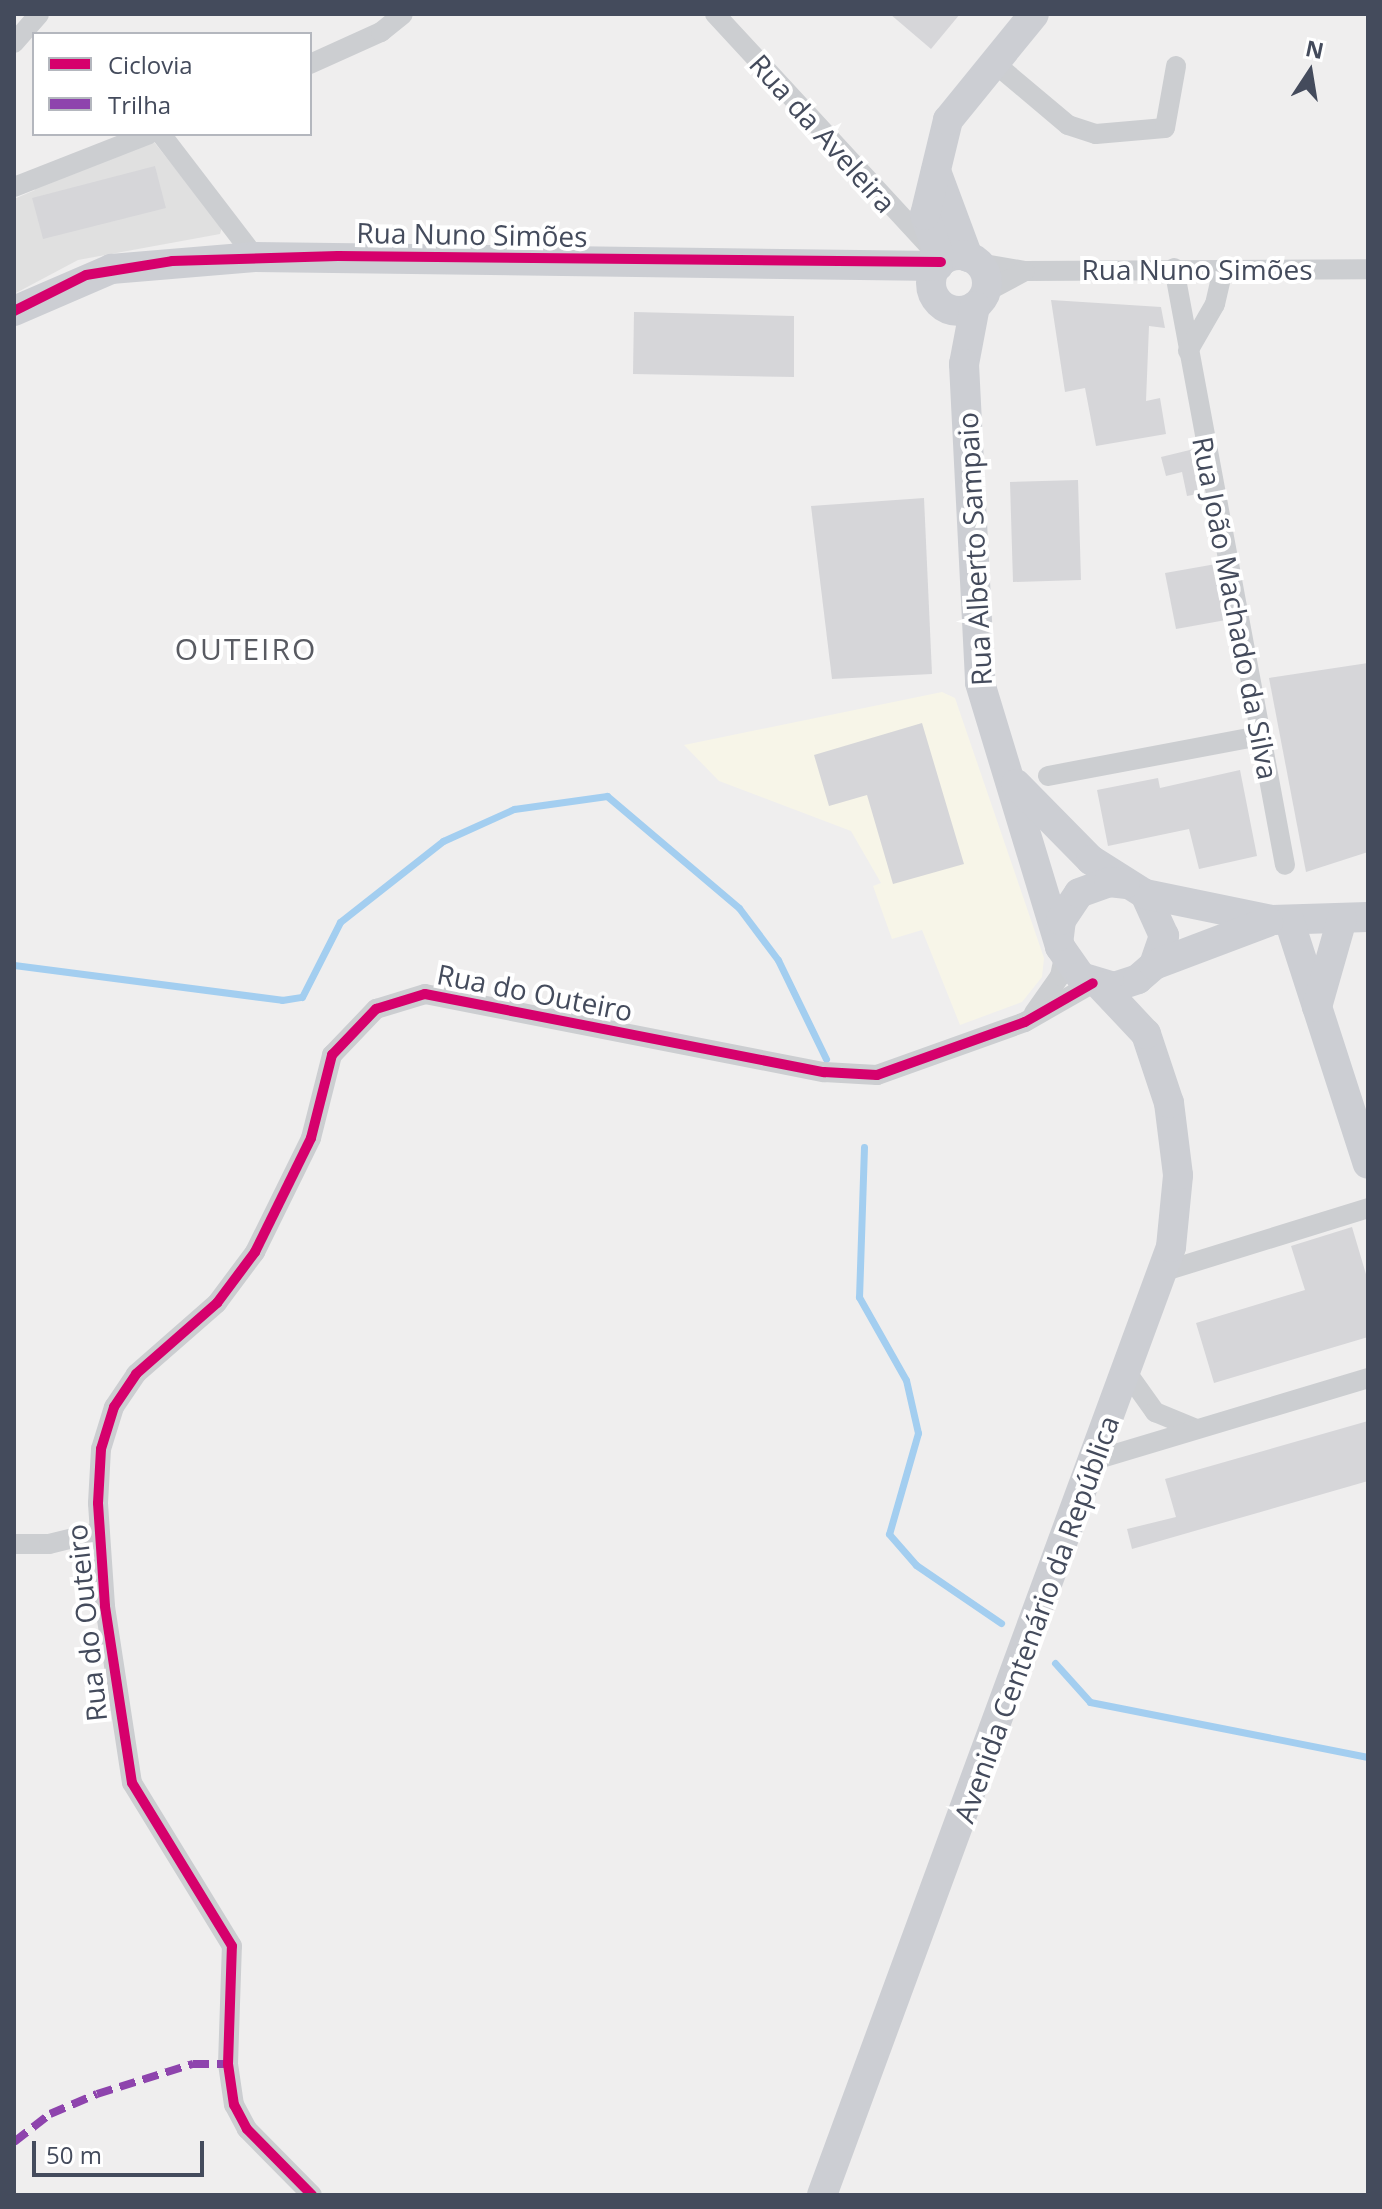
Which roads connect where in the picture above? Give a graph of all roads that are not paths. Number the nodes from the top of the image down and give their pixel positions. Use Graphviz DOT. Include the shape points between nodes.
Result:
graph roads {
  1 [pos="39,14"];
  2 [pos="403,14"];
  3 [pos="715,14"];
  4 [pos="1034,14"];
  5 [pos="14,43"];
  6 [pos="992,61"];
  7 [pos="312,63"];
  8 [pos="1176,66"];
  9 [pos="144,136"];
  10 [pos="163,136"];
  11 [pos="936,169"];
  12 [pos="14,187"];
  13 [pos="255,257"];
  14 [pos="883,265"];
  15 [pos="949,268"];
  16 [pos="1174,268"];
  17 [pos="1223,268"];
  18 [pos="1368,269"];
  19 [pos="1025,271"];
  20 [pos="14,311"];
  21 [pos="1188,351"];
  22 [pos="1260,736"];
  23 [pos="1048,776"];
  24 [pos="1009,777"];
  25 [pos="1285,865"];
  26 [pos="1135,889"];
  27 [pos="1355,918"];
  28 [pos="1280,920"];
  29 [pos="1061,946"];
  30 [pos="1151,969"];
  31 [pos="1097,984"];
  32 [pos="1317,1007"];
  33 [pos="1025,1022"];
  34 [pos="1146,1034"];
  35 [pos="1368,1164"];
  36 [pos="1368,1208"];
  37 [pos="1165,1271"];
  38 [pos="1128,1374"];
  39 [pos="1368,1378"];
  40 [pos="1196,1429"];
  41 [pos="1095,1460"];
  42 [pos="98,1532"];
  43 [pos="14,1544"];
  44 [pos="312,2195"];
  45 [pos="822,2195"];
  1 -- 5 [label="street"];
  2 -- 7 [label="street" via="381,32"];
  3 -- 15 [label="street, Rua da Aveleira"];
  4 -- 6 [label="street"];
  6 -- 8 [label="street" via="1068,125 1096,134 1165,128"];
  6 -- 11 [label="street" via="948,120"];
  9 -- 12 [label="street"];
  10 -- 13 [label="street"];
  11 -- 15 [label="street, Rua Alberto Sampaio"];
  11 -- 15 [label="street"];
  13 -- 14 [label="street, Rua Nuno Simões"];
  13 -- 20 [label="street, Rua Nuno Simões" via="111,269"];
  14 -- 15 [label="street, Rua Nuno Simões"];
  14 -- 15 [label="street"];
  15 -- 19 [label="street, Rua Nuno Simões"];
  15 -- 19 [label="street, Rua Nuno Simões"];
  15 -- 24 [label="street, Rua Alberto Sampaio" via="964,364 977,660"];
  16 -- 17 [label="street, Rua Nuno Simões"];
  16 -- 19 [label="street, Rua Nuno Simões"];
  16 -- 21 [label="street, Rua João Machado da Silva"];
  17 -- 18 [label="street, Rua Nuno Simões"];
  17 -- 21 [label="street" via="1215,304"];
  21 -- 22 [label="street, Rua João Machado da Silva"];
  22 -- 23 [label="street"];
  22 -- 25 [label="street, Rua João Machado da Silva"];
  24 -- 26 [label="street, Rua Alberto Sampaio" via="1054,825"];
  24 -- 29 [label="street, Rua Alberto Sampaio"];
  26 -- 28 [label="street, Rua Alberto Sampaio"];
  26 -- 29 [label="street, Rua Alberto Sampaio" via="1109,882 1079,893 1061,920"];
  26 -- 30 [label="street, Rua Alberto Sampaio" via="1164,936"];
  27 -- 28 [label="street, Rua Alberto Sampaio"];
  27 -- 32 [label="street"];
  28 -- 30 [label="street, Rua Alberto Sampaio"];
  28 -- 32 [label="street"];
  29 -- 31 [label="street"];
  29 -- 33 [label="street, Rua do Outeiro" via="1049,997"];
  30 -- 31 [label="street, Rua Alberto Sampaio" via="1126,984"];
  30 -- 34 [label="street, Avenida Centenário da República"];
  31 -- 33 [label="street, Rua do Outeiro"];
  31 -- 34 [label="street, Avenida Centenário da República"];
  32 -- 35 [label="street"];
  33 -- 42 [label="street, Rua do Outeiro" via="877,1075 444,995 392,999 332,1055 311,1138 239,1276 124,1388 101,1449"];
  34 -- 37 [label="street, Avenida Centenário da República" via="1169,1103 1177,1153 1175,1222"];
  36 -- 37 [label="street"];
  37 -- 38 [label="street, Avenida Centenário da República"];
  38 -- 40 [label="street" via="1155,1412"];
  38 -- 41 [label="street, Avenida Centenário da República"];
  39 -- 40 [label="street"];
  40 -- 41 [label="street"];
  41 -- 45 [label="street, Avenida Centenário da República"];
  42 -- 43 [label="street" via="49,1544"];
  42 -- 44 [label="street, Rua do Outeiro" via="132,1783 232,1946 228,2064 234,2105 247,2129"];
}
